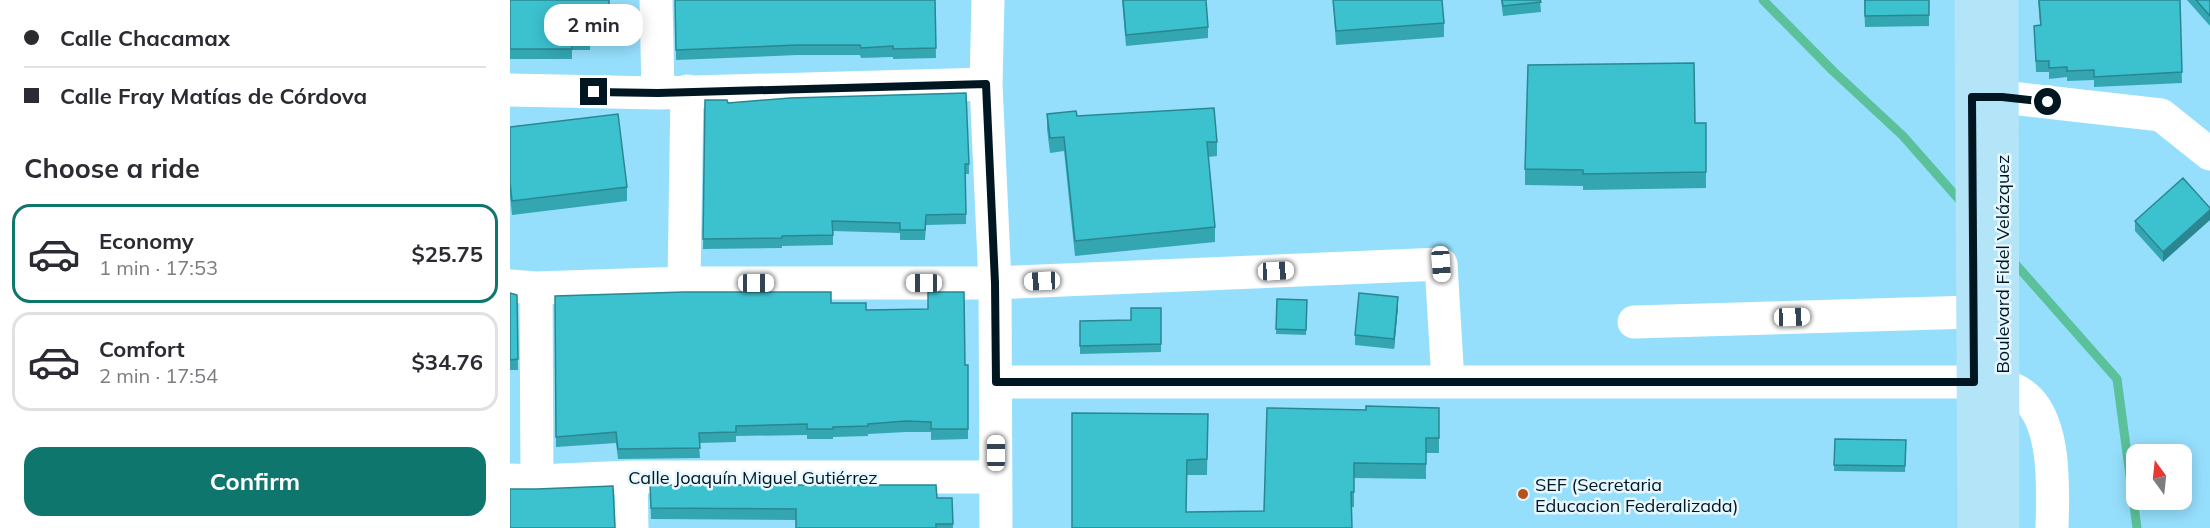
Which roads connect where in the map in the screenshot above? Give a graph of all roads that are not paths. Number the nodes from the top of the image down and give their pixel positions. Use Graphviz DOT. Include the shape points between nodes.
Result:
graph roads {
  1 [pos="656,0"];
  2 [pos="988,0"];
  3 [pos="1971,0"];
  4 [pos="2002,0"];
  5 [pos="986,84"];
  6 [pos="510,90"];
  7 [pos="672,92"];
  8 [pos="1987,97"];
  9 [pos="2210,154"];
  10 [pos="1988,255"];
  11 [pos="995,283"];
  12 [pos="684,284"];
  13 [pos="523,287"];
  14 [pos="1973,312"];
  15 [pos="1634,322"];
  16 [pos="996,382"];
  17 [pos="1448,382"];
  18 [pos="1988,384"];
  19 [pos="631,477"];
  20 [pos="996,477"];
  21 [pos="524,481"];
  22 [pos="632,528"];
  23 [pos="996,528"];
  24 [pos="1974,528"];
  25 [pos="2003,528"];
  26 [pos="2052,528"];
  1 -- 7 [label="street"];
  2 -- 5 [label="street"];
  3 -- 8 [label="main road, Boulevard Fidel Velázquez"];
  4 -- 8 [label="main road, Boulevard Fidel Velázquez"];
  5 -- 7 [label="street"];
  5 -- 11 [label="street"];
  6 -- 7 [label="street"];
  7 -- 12 [label="street"];
  8 -- 9 [label="street" via="2162,116"];
  8 -- 10 [label="main road, Boulevard Fidel Velázquez"];
  10 -- 14 [label="main road, Boulevard Fidel Velázquez"];
  10 -- 18 [label="main road, Boulevard Fidel Velázquez"];
  11 -- 12 [label="street"];
  11 -- 16 [label="street"];
  11 -- 17 [label="street" via="1441,264"];
  12 -- 13 [label="street"];
  13 -- 21 [label="street"];
  14 -- 15 [label="street"];
  14 -- 18 [label="main road, Boulevard Fidel Velázquez"];
  16 -- 17 [label="street"];
  16 -- 20 [label="street"];
  17 -- 18 [label="street"];
  18 -- 24 [label="main road, Boulevard Fidel Velázquez"];
  18 -- 25 [label="main road, Boulevard Fidel Velázquez"];
  18 -- 26 [label="street" via="2017,390 2042,420 2053,471"];
  19 -- 20 [label="street, Calle Joaquín Miguel Gutiérrez"];
  19 -- 21 [label="street, Calle Joaquín Miguel Gutiérrez"];
  19 -- 22 [label="street"];
  20 -- 23 [label="street"];
}
